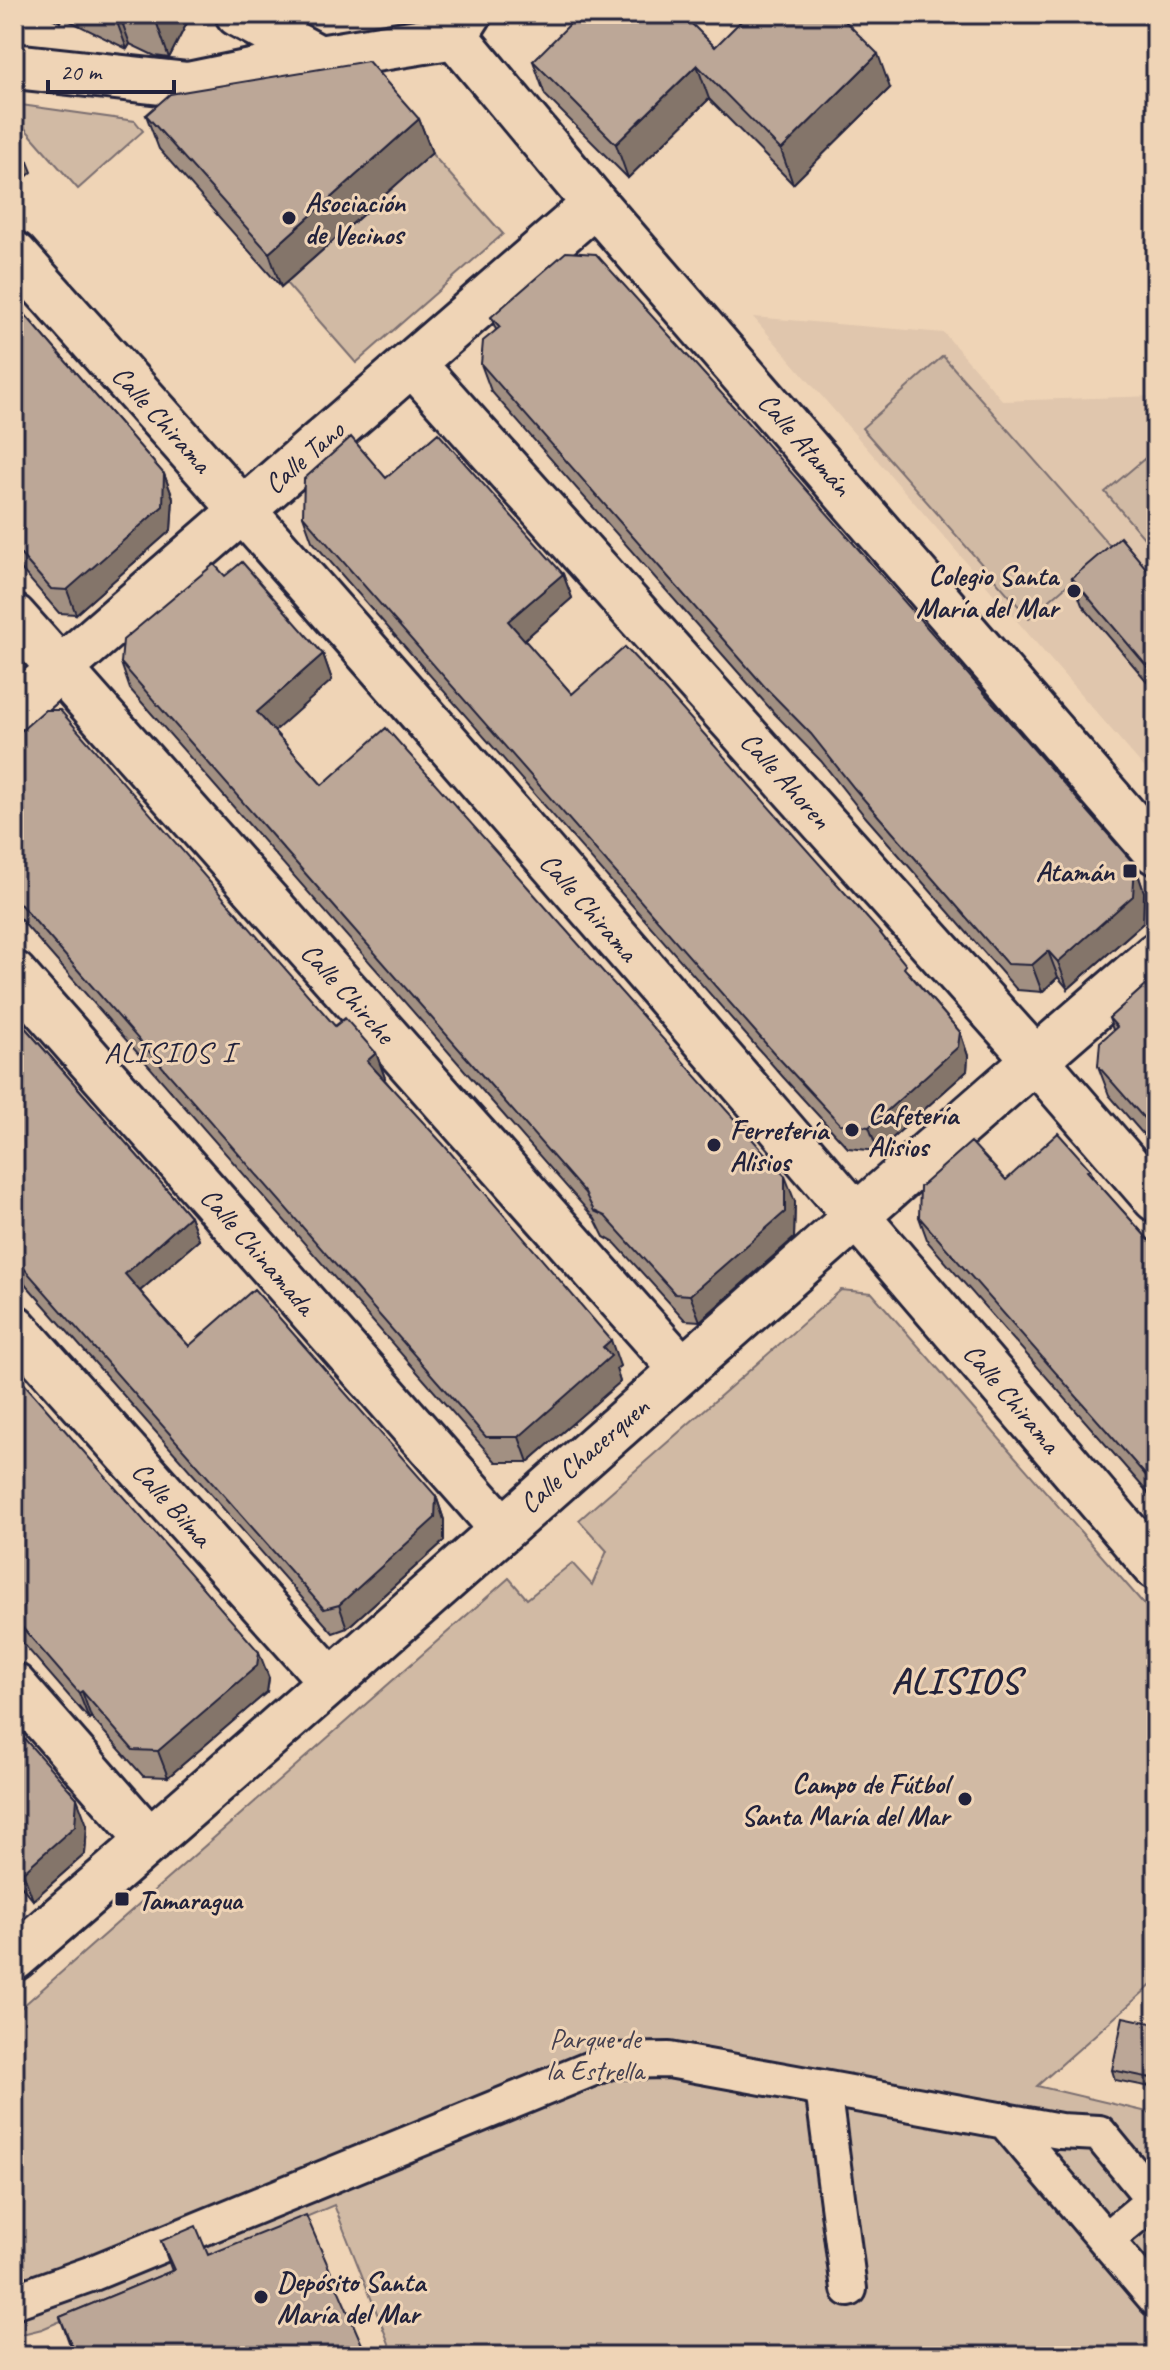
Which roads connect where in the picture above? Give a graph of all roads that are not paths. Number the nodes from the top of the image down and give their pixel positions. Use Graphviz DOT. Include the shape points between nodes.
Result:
graph roads {
  1 [pos="238,14"];
  2 [pos="462,25"];
  3 [pos="319,58"];
  4 [pos="14,66"];
  5 [pos="595,204"];
  6 [pos="14,254"];
  7 [pos="413,364"];
  8 [pos="243,509"];
  9 [pos="14,617"];
  10 [pos="60,668"];
  11 [pos="14,709"];
  12 [pos="1156,852"];
  13 [pos="1156,955"];
  14 [pos="14,974"];
  15 [pos="1035,1059"];
  16 [pos="1156,1199"];
  17 [pos="857,1215"];
  18 [pos="14,1327"];
  19 [pos="682,1369"];
  20 [pos="502,1528"];
  21 [pos="1156,1567"];
  22 [pos="330,1680"];
  23 [pos="14,1686"];
  24 [pos="150,1841"];
  25 [pos="14,1958"];
  26 [pos="823,2088"];
  27 [pos="1004,2120"];
  28 [pos="1106,2240"];
  29 [pos="849,2289"];
  30 [pos="1156,2299"];
  31 [pos="14,2301"];
  1 -- 3 [label="street"];
  2 -- 3 [label="street"];
  2 -- 5 [label="street, Calle Atamán"];
  3 -- 4 [label="street" via="188,85"];
  5 -- 7 [label="street, Calle Tano"];
  5 -- 12 [label="street, Calle Atamán"];
  6 -- 8 [label="street, Calle Chirama"];
  7 -- 8 [label="street, Calle Tano"];
  7 -- 15 [label="street, Calle Ahoren"];
  8 -- 10 [label="street, Calle Tano"];
  8 -- 17 [label="street, Calle Chirama"];
  9 -- 10 [label="street, Calle Chirche"];
  10 -- 11 [label="street, Calle Tano"];
  10 -- 19 [label="street, Calle Chirche"];
  13 -- 15 [label="street, Calle Chacerquen"];
  14 -- 20 [label="street, Calle Chinamada"];
  15 -- 16 [label="street, Calle Ahoren"];
  15 -- 17 [label="street, Calle Chacerquen"];
  17 -- 19 [label="street, Calle Chacerquen"];
  17 -- 21 [label="street, Calle Chirama"];
  18 -- 22 [label="street, Calle Bilma"];
  19 -- 20 [label="street, Calle Chacerquen"];
  20 -- 22 [label="street, Calle Chacerquen"];
  22 -- 24 [label="street, Calle Chacerquen"];
  23 -- 24 [label="street"];
  24 -- 25 [label="street, Calle Chacerquen"];
  26 -- 27 [label="street"];
  26 -- 29 [label="street"];
  26 -- 31 [label="street" via="669,2060 610,2061"];
  27 -- 28 [label="street"];
  27 -- 28 [label="street" via="1099,2133 1154,2200"];
  28 -- 30 [label="street"];
}
